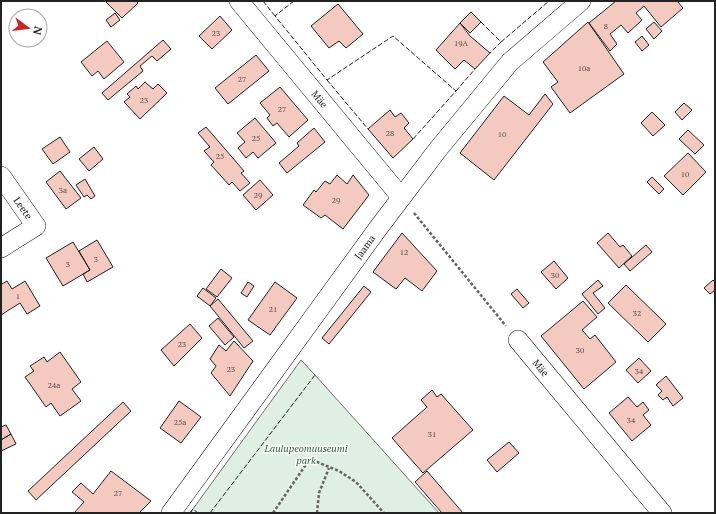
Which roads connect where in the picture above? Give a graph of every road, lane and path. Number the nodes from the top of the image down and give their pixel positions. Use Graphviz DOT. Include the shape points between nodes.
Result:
graph roads {
  1 [pos="239,1"];
  2 [pos="581,1"];
  3 [pos="1,176"];
  4 [pos="401,197"];
  5 [pos="420,222"];
  6 [pos="1,248"];
  7 [pos="518,340"];
  8 [pos="329,468"];
  9 [pos="171,513"];
  10 [pos="273,513"];
  11 [pos="316,513"];
  12 [pos="384,513"];
  13 [pos="662,513"];
  1 -- 4 [label="street, Mäe"];
  2 -- 4 [label="street, Jaama" via="510,62"];
  3 -- 6 [label="street, Leete" via="36,226"];
  4 -- 9 [label="street, Jaama"];
  5 -- 7 [label="path"];
  7 -- 13 [label="street, Mäe"];
  8 -- 10 [label="path" via="317,462 307,463"];
  8 -- 11 [label="path" via="319,493"];
  8 -- 12 [label="path" via="356,482"];
}
